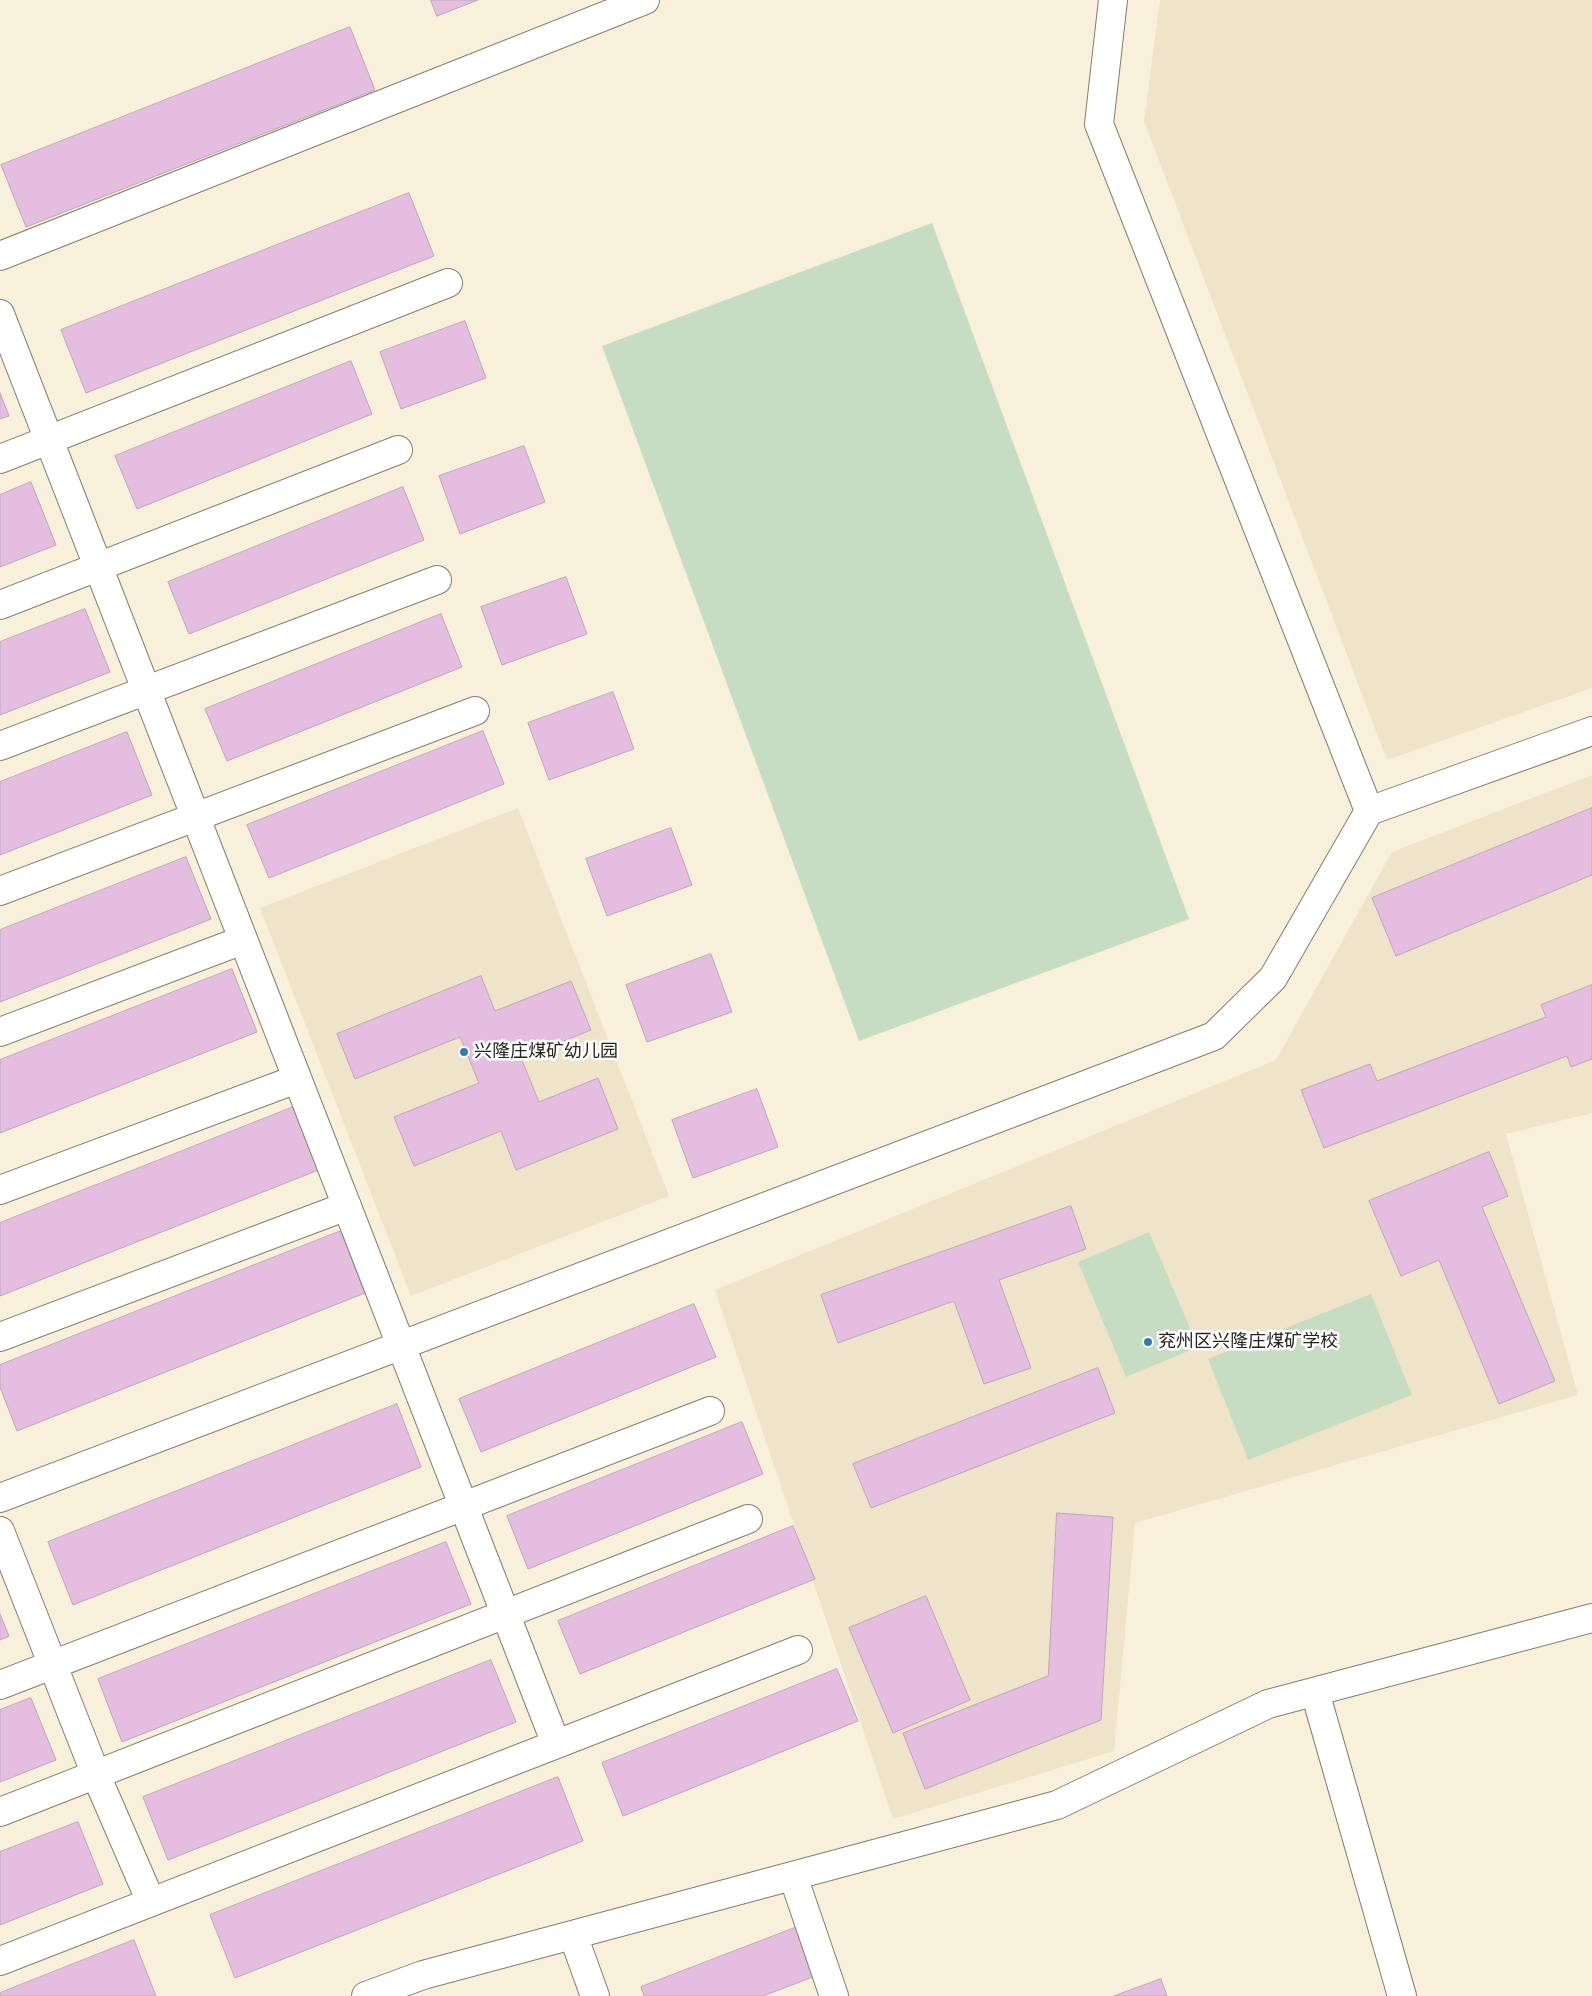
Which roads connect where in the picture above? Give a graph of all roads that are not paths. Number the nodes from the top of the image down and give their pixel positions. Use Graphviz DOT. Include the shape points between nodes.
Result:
graph roads {
  1 [pos="645,0"];
  2 [pos="1113,0"];
  3 [pos="0,256"];
  4 [pos="448,283"];
  5 [pos="0,314"];
  6 [pos="49,440"];
  7 [pos="398,450"];
  8 [pos="0,459"];
  9 [pos="98,567"];
  10 [pos="437,580"];
  11 [pos="0,605"];
  12 [pos="146,690"];
  13 [pos="475,711"];
  14 [pos="1592,731"];
  15 [pos="0,746"];
  16 [pos="1369,811"];
  17 [pos="195,817"];
  18 [pos="0,891"];
  19 [pos="243,940"];
  20 [pos="0,1032"];
  21 [pos="297,1079"];
  22 [pos="0,1190"];
  23 [pos="347,1206"];
  24 [pos="0,1337"];
  25 [pos="401,1346"];
  26 [pos="710,1411"];
  27 [pos="0,1498"];
  28 [pos="463,1506"];
  29 [pos="748,1519"];
  30 [pos="0,1531"];
  31 [pos="505,1614"];
  32 [pos="1592,1618"];
  33 [pos="798,1650"];
  34 [pos="52,1665"];
  35 [pos="0,1685"];
  36 [pos="1315,1692"];
  37 [pos="556,1744"];
  38 [pos="96,1775"];
  39 [pos="0,1812"];
  40 [pos="793,1876"];
  41 [pos="151,1902"];
  42 [pos="572,1935"];
  43 [pos="0,1961"];
  44 [pos="380,1994"];
  45 [pos="595,1996"];
  46 [pos="834,1996"];
  47 [pos="1402,1996"];
  1 -- 3 [label="street"];
  2 -- 16 [label="street" via="1099,124"];
  4 -- 6 [label="street"];
  5 -- 6 [label="street"];
  6 -- 8 [label="street"];
  6 -- 9 [label="street"];
  7 -- 9 [label="street"];
  9 -- 11 [label="street"];
  9 -- 12 [label="street"];
  10 -- 12 [label="street"];
  12 -- 15 [label="street"];
  12 -- 17 [label="street"];
  13 -- 17 [label="street"];
  14 -- 16 [label="street"];
  16 -- 25 [label="street" via="1273,978 1214,1036"];
  17 -- 18 [label="street"];
  17 -- 19 [label="street"];
  19 -- 20 [label="street"];
  19 -- 21 [label="street"];
  21 -- 22 [label="street"];
  21 -- 23 [label="street"];
  23 -- 24 [label="street"];
  23 -- 25 [label="street"];
  25 -- 27 [label="street"];
  25 -- 28 [label="street"];
  26 -- 28 [label="street"];
  28 -- 31 [label="street"];
  28 -- 34 [label="street"];
  29 -- 31 [label="street"];
  30 -- 34 [label="street"];
  31 -- 37 [label="street"];
  31 -- 38 [label="street"];
  32 -- 36 [label="street"];
  33 -- 37 [label="street"];
  34 -- 35 [label="street"];
  34 -- 38 [label="street"];
  36 -- 40 [label="street" via="1268,1704 1057,1805"];
  36 -- 47 [label="street"];
  37 -- 41 [label="street"];
  38 -- 39 [label="street"];
  38 -- 41 [label="street"];
  40 -- 42 [label="street"];
  40 -- 46 [label="street"];
  41 -- 43 [label="street"];
  42 -- 44 [label="street" via="423,1974"];
  42 -- 45 [label="street"];
}
